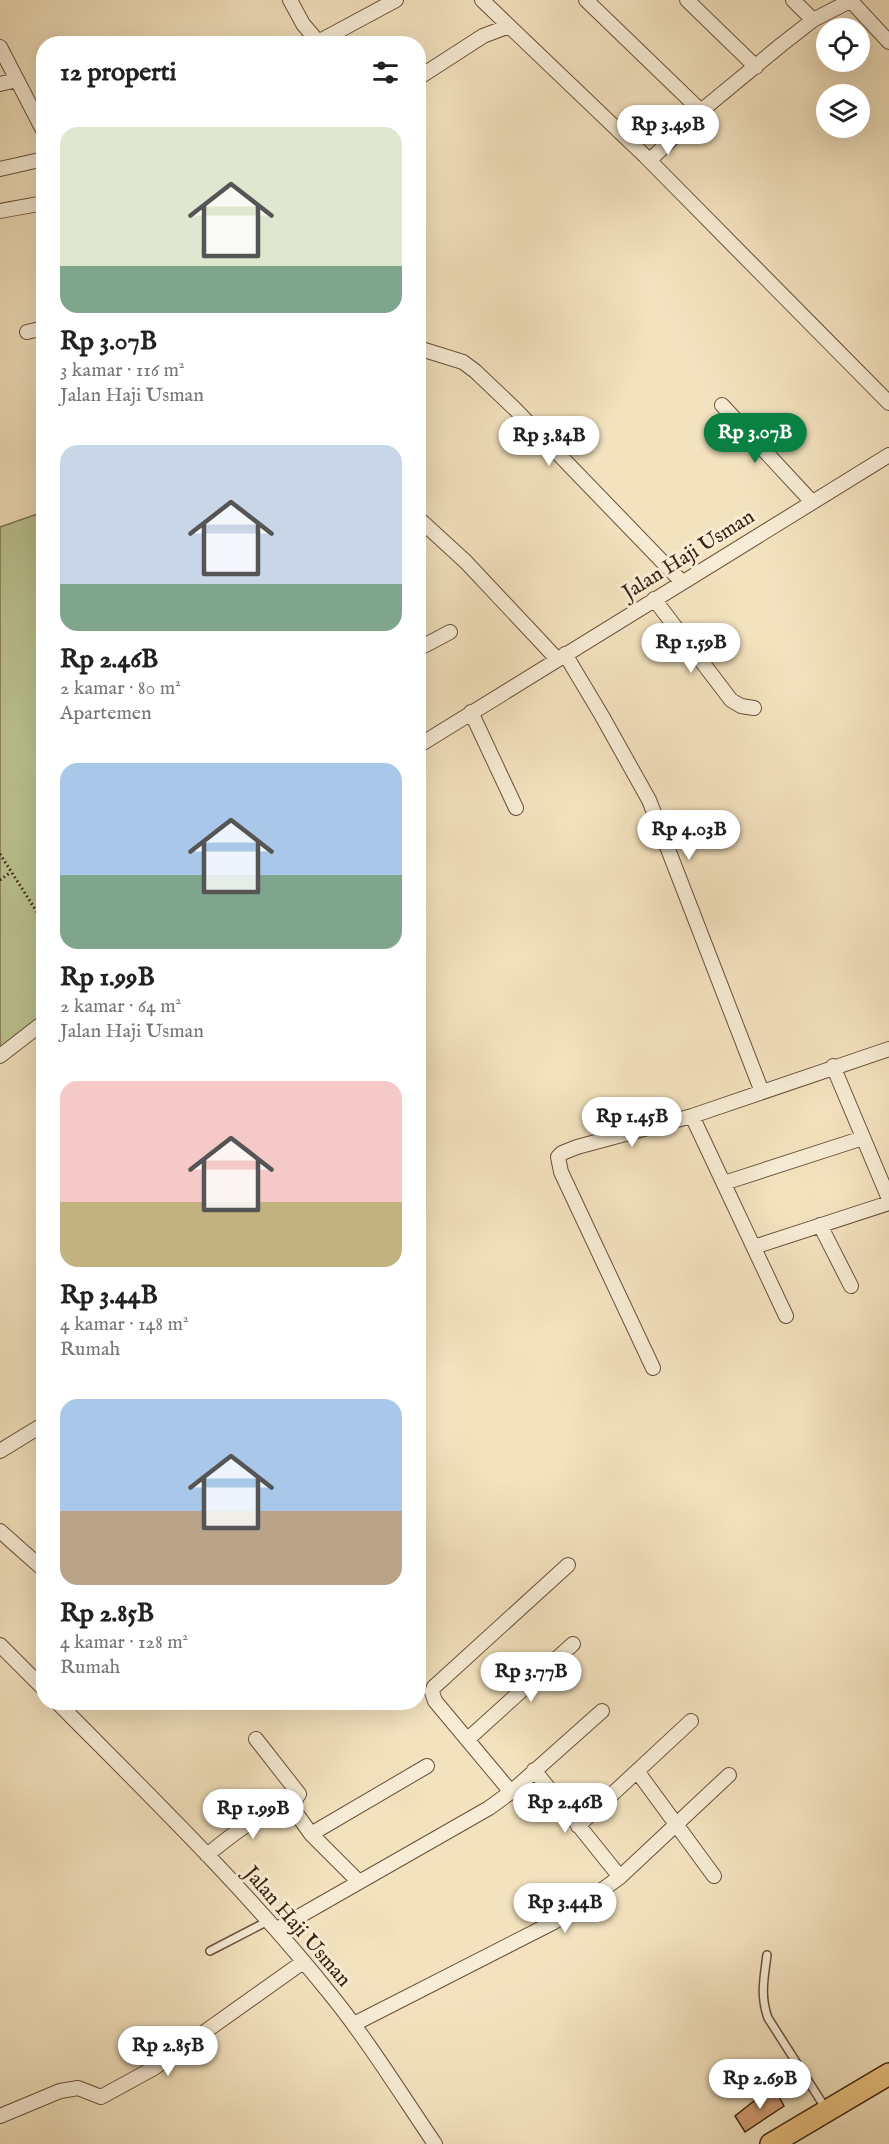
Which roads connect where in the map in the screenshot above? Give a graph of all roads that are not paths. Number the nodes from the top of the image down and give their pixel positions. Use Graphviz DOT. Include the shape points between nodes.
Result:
graph roads {
  1 [pos="290,0"];
  2 [pos="396,0"];
  3 [pos="482,0"];
  4 [pos="586,0"];
  5 [pos="687,0"];
  6 [pos="793,0"];
  7 [pos="852,0"];
  8 [pos="813,20"];
  9 [pos="509,26"];
  10 [pos="313,36"];
  11 [pos="332,36"];
  12 [pos="889,42"];
  13 [pos="0,47"];
  14 [pos="756,67"];
  15 [pos="426,73"];
  16 [pos="16,80"];
  17 [pos="0,84"];
  18 [pos="701,111"];
  19 [pos="36,117"];
  20 [pos="650,160"];
  21 [pos="36,161"];
  22 [pos="0,169"];
  23 [pos="36,205"];
  24 [pos="0,211"];
  25 [pos="36,330"];
  26 [pos="27,332"];
  27 [pos="426,350"];
  28 [pos="889,403"];
  29 [pos="722,405"];
  30 [pos="889,455"];
  31 [pos="812,502"];
  32 [pos="426,525"];
  33 [pos="682,582"];
  34 [pos="654,599"];
  35 [pos="450,632"];
  36 [pos="426,645"];
  37 [pos="561,657"];
  38 [pos="754,708"];
  39 [pos="471,712"];
  40 [pos="426,741"];
  41 [pos="516,808"];
  42 [pos="36,1028"];
  43 [pos="889,1049"];
  44 [pos="0,1056"];
  45 [pos="833,1066"];
  46 [pos="762,1092"];
  47 [pos="692,1116"];
  48 [pos="863,1138"];
  49 [pos="724,1183"];
  50 [pos="889,1201"];
  51 [pos="820,1225"];
  52 [pos="754,1247"];
  53 [pos="851,1286"];
  54 [pos="786,1316"];
  55 [pos="653,1368"];
  56 [pos="36,1429"];
  57 [pos="0,1451"];
  58 [pos="0,1531"];
  59 [pos="36,1563"];
  60 [pos="568,1565"];
  61 [pos="573,1644"];
  62 [pos="0,1645"];
  63 [pos="36,1681"];
  64 [pos="65,1710"];
  65 [pos="603,1711"];
  66 [pos="691,1721"];
  67 [pos="256,1738"];
  68 [pos="468,1739"];
  69 [pos="427,1766"];
  70 [pos="534,1770"];
  71 [pos="637,1771"];
  72 [pos="729,1775"];
  73 [pos="512,1792"];
  74 [pos="291,1806"];
  75 [pos="676,1825"];
  76 [pos="578,1826"];
  77 [pos="310,1834"];
  78 [pos="207,1855"];
  79 [pos="714,1876"];
  80 [pos="620,1877"];
  81 [pos="359,1882"];
  82 [pos="272,1925"];
  83 [pos="210,1952"];
  84 [pos="767,1955"];
  85 [pos="303,1962"];
  86 [pos="354,2024"];
  87 [pos="889,2074"];
  88 [pos="827,2111"];
  89 [pos="0,2116"];
  90 [pos="435,2144"];
  91 [pos="771,2144"];
  1 -- 10 [label="street"];
  2 -- 11 [label="street"];
  3 -- 9 [label="street"];
  4 -- 18 [label="street"];
  5 -- 14 [label="street"];
  6 -- 8 [label="street"];
  7 -- 8 [label="street"];
  7 -- 12 [label="street"];
  8 -- 14 [label="street"];
  9 -- 15 [label="street" via="483,36"];
  9 -- 20 [label="street"];
  13 -- 16 [label="street"];
  14 -- 18 [label="street"];
  16 -- 17 [label="street"];
  16 -- 19 [label="street"];
  18 -- 20 [label="street"];
  20 -- 28 [label="street"];
  21 -- 22 [label="street"];
  23 -- 24 [label="street"];
  25 -- 26 [label="street"];
  27 -- 33 [label="street" via="463,362 475,371"];
  29 -- 31 [label="street"];
  30 -- 31 [label="street, Jalan Haji Usman"];
  31 -- 33 [label="street, Jalan Haji Usman"];
  32 -- 37 [label="street"];
  33 -- 34 [label="street, Jalan Haji Usman"];
  34 -- 37 [label="street, Jalan Haji Usman"];
  34 -- 38 [label="street" via="731,700"];
  35 -- 36 [label="street"];
  37 -- 39 [label="street, Jalan Haji Usman"];
  37 -- 46 [label="street" via="602,716 649,800"];
  39 -- 40 [label="street, Jalan Haji Usman"];
  39 -- 41 [label="street"];
  42 -- 44 [label="street"];
  43 -- 45 [label="street"];
  45 -- 46 [label="street"];
  45 -- 48 [label="street"];
  46 -- 47 [label="street"];
  47 -- 49 [label="street"];
  47 -- 55 [label="street" via="577,1147 558,1157 561,1172"];
  48 -- 49 [label="street"];
  48 -- 50 [label="street"];
  49 -- 52 [label="street"];
  50 -- 51 [label="street"];
  51 -- 52 [label="street"];
  51 -- 53 [label="street"];
  52 -- 54 [label="street"];
  56 -- 57 [label="street"];
  58 -- 59 [label="street"];
  60 -- 68 [label="street" via="434,1687 432,1697"];
  61 -- 68 [label="street"];
  62 -- 63 [label="street"];
  64 -- 78 [label="street, Jalan Haji Usman"];
  65 -- 70 [label="street"];
  66 -- 71 [label="street"];
  67 -- 74 [label="street" via="296,1788 299,1794"];
  68 -- 73 [label="street"];
  69 -- 77 [label="street"];
  70 -- 73 [label="street"];
  70 -- 76 [label="street"];
  71 -- 75 [label="street"];
  71 -- 76 [label="street"];
  72 -- 75 [label="street"];
  73 -- 81 [label="street"];
  74 -- 77 [label="street"];
  74 -- 78 [label="street" via="264,1815 233,1833"];
  75 -- 79 [label="street"];
  75 -- 80 [label="street"];
  76 -- 80 [label="street"];
  77 -- 81 [label="street"];
  78 -- 82 [label="street, Jalan Haji Usman"];
  80 -- 86 [label="street" via="554,1922"];
  81 -- 82 [label="street"];
  82 -- 83 [label="lane"];
  82 -- 85 [label="street, Jalan Haji Usman"];
  84 -- 88 [label="lane" via="762,2003"];
  85 -- 86 [label="street, Jalan Haji Usman"];
  85 -- 89 [label="street" via="154,2068 111,2092 101,2097 78,2088 60,2091"];
  86 -- 90 [label="street, Jalan Haji Usman"];
  87 -- 88 [label="highway"];
  88 -- 91 [label="highway"];
}
